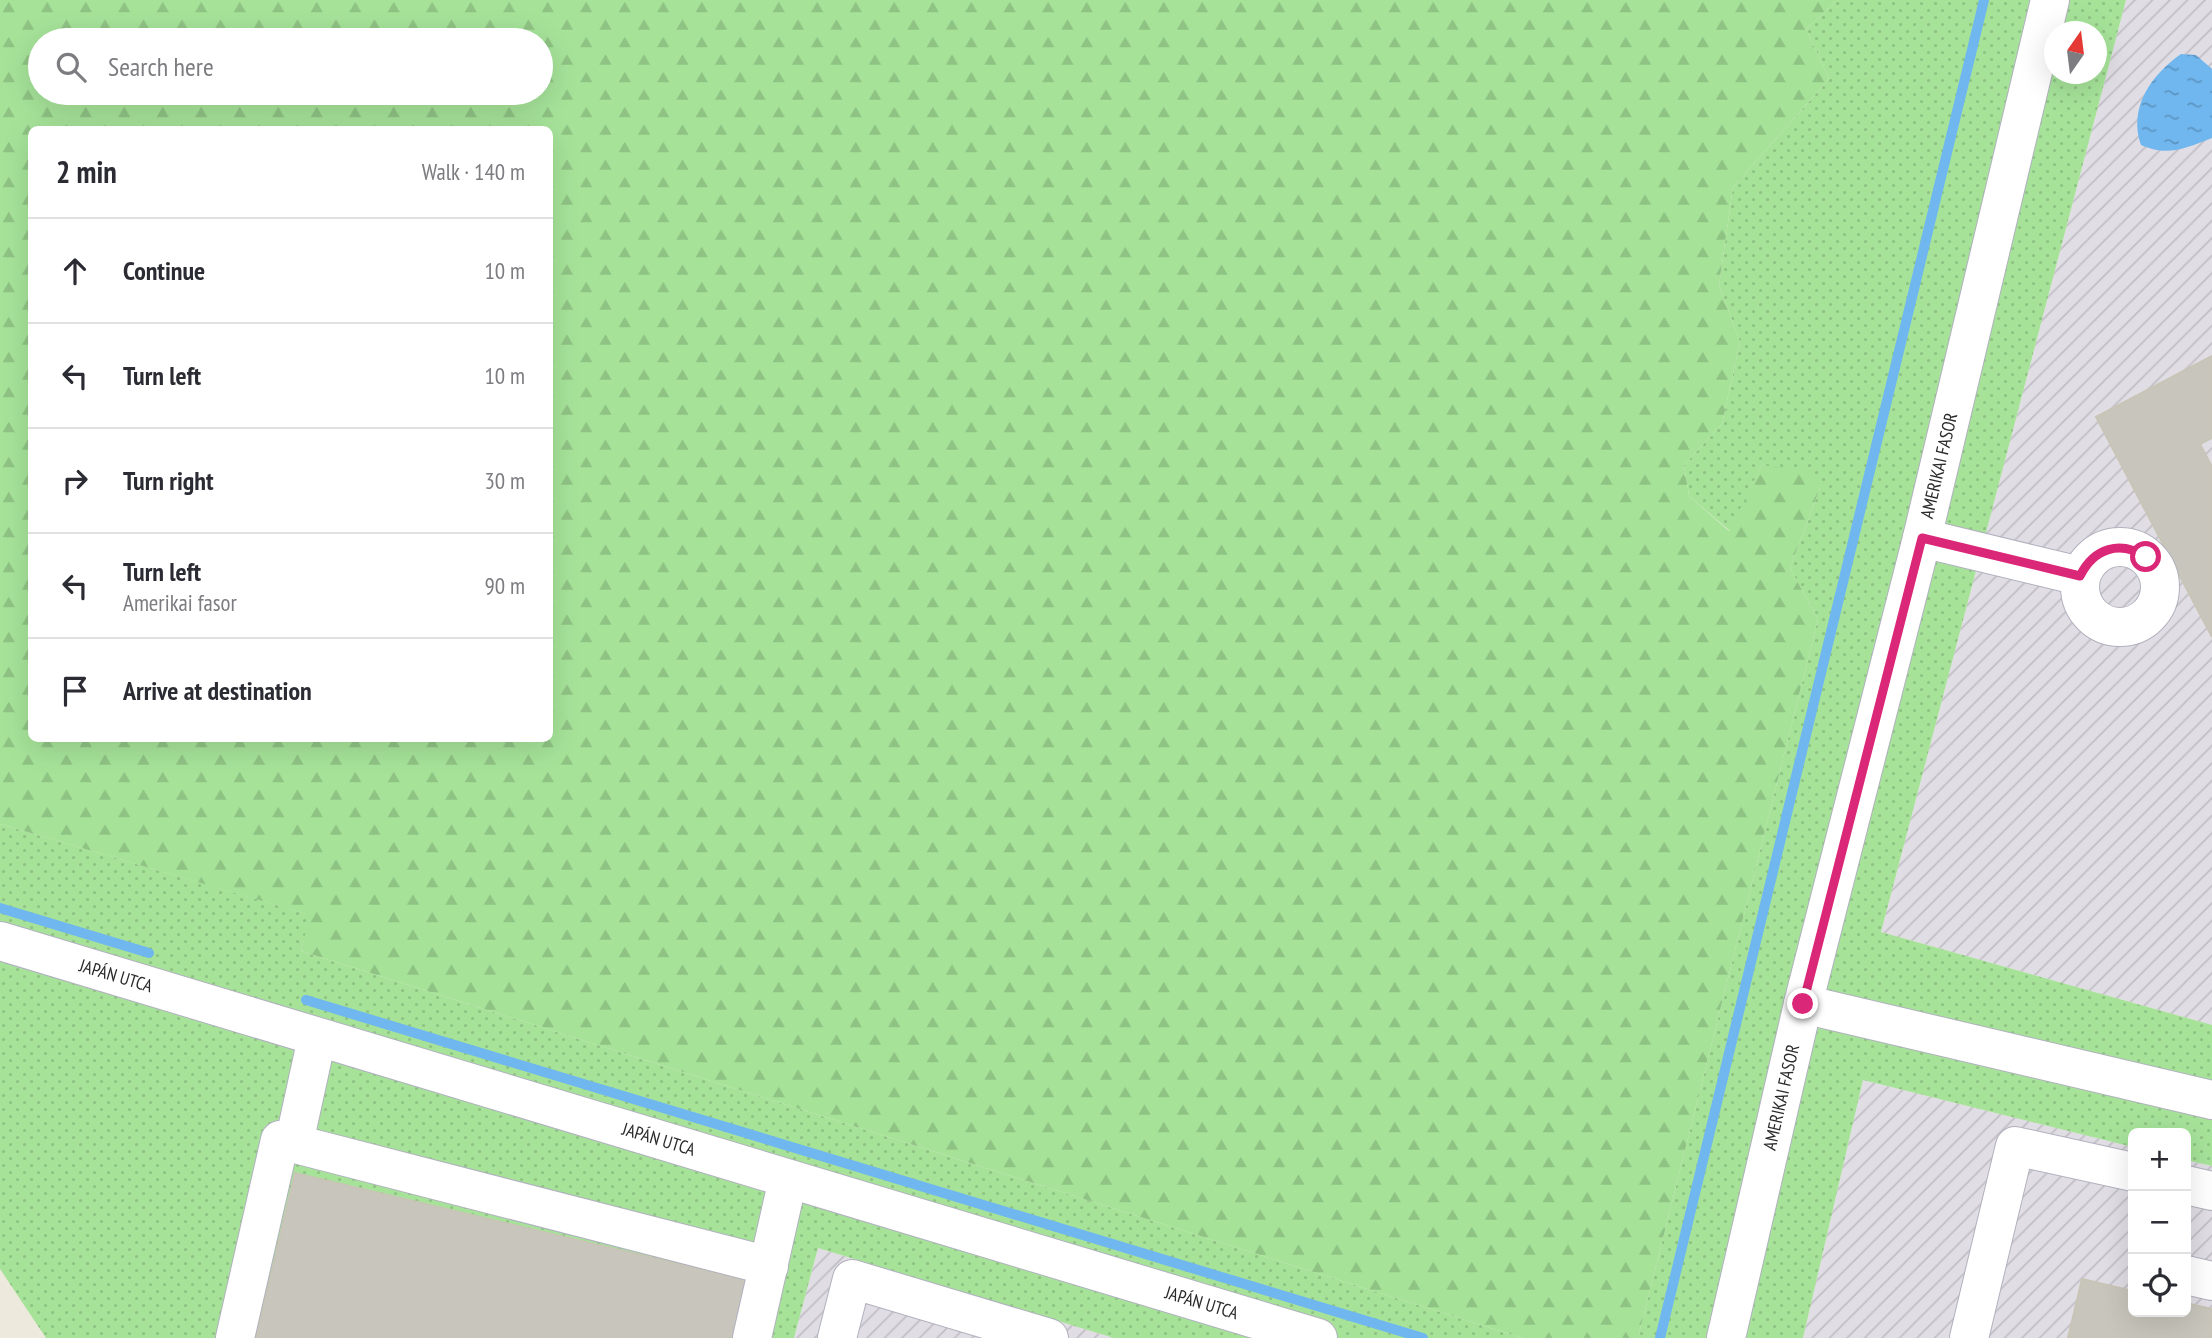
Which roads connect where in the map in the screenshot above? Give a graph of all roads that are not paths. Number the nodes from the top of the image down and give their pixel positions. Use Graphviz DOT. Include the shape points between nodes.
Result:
graph roads {
  1 [pos="2050,0"];
  2 [pos="1922,538"];
  3 [pos="2080,576"];
  4 [pos="0,942"];
  5 [pos="1803,1004"];
  6 [pos="317,1038"];
  7 [pos="2212,1100"];
  8 [pos="294,1143"];
  9 [pos="2128,1171"];
  10 [pos="788,1179"];
  11 [pos="2191,1186"];
  12 [pos="2212,1191"];
  13 [pos="769,1266"];
  14 [pos="2191,1276"];
  15 [pos="2212,1281"];
  16 [pos="235,1338"];
  17 [pos="752,1338"];
  18 [pos="837,1338"];
  19 [pos="1049,1338"];
  20 [pos="1318,1338"];
  21 [pos="1726,1338"];
  22 [pos="1969,1338"];
  1 -- 2 [label="street, AMERIKAI FASOR"];
  2 -- 3 [label="street"];
  2 -- 5 [label="street, AMERIKAI FASOR"];
  4 -- 6 [label="street, JAPÁN UTCA"];
  5 -- 7 [label="street"];
  5 -- 21 [label="street, AMERIKAI FASOR"];
  6 -- 8 [label="street"];
  6 -- 10 [label="street, JAPÁN UTCA"];
  8 -- 13 [label="street"];
  8 -- 16 [label="street" via="280,1140"];
  9 -- 22 [label="street" via="2015,1146"];
  10 -- 13 [label="street"];
  10 -- 20 [label="street, JAPÁN UTCA"];
  11 -- 12 [label="street"];
  13 -- 17 [label="street"];
  14 -- 15 [label="street"];
  18 -- 19 [label="street" via="852,1279"];
}
